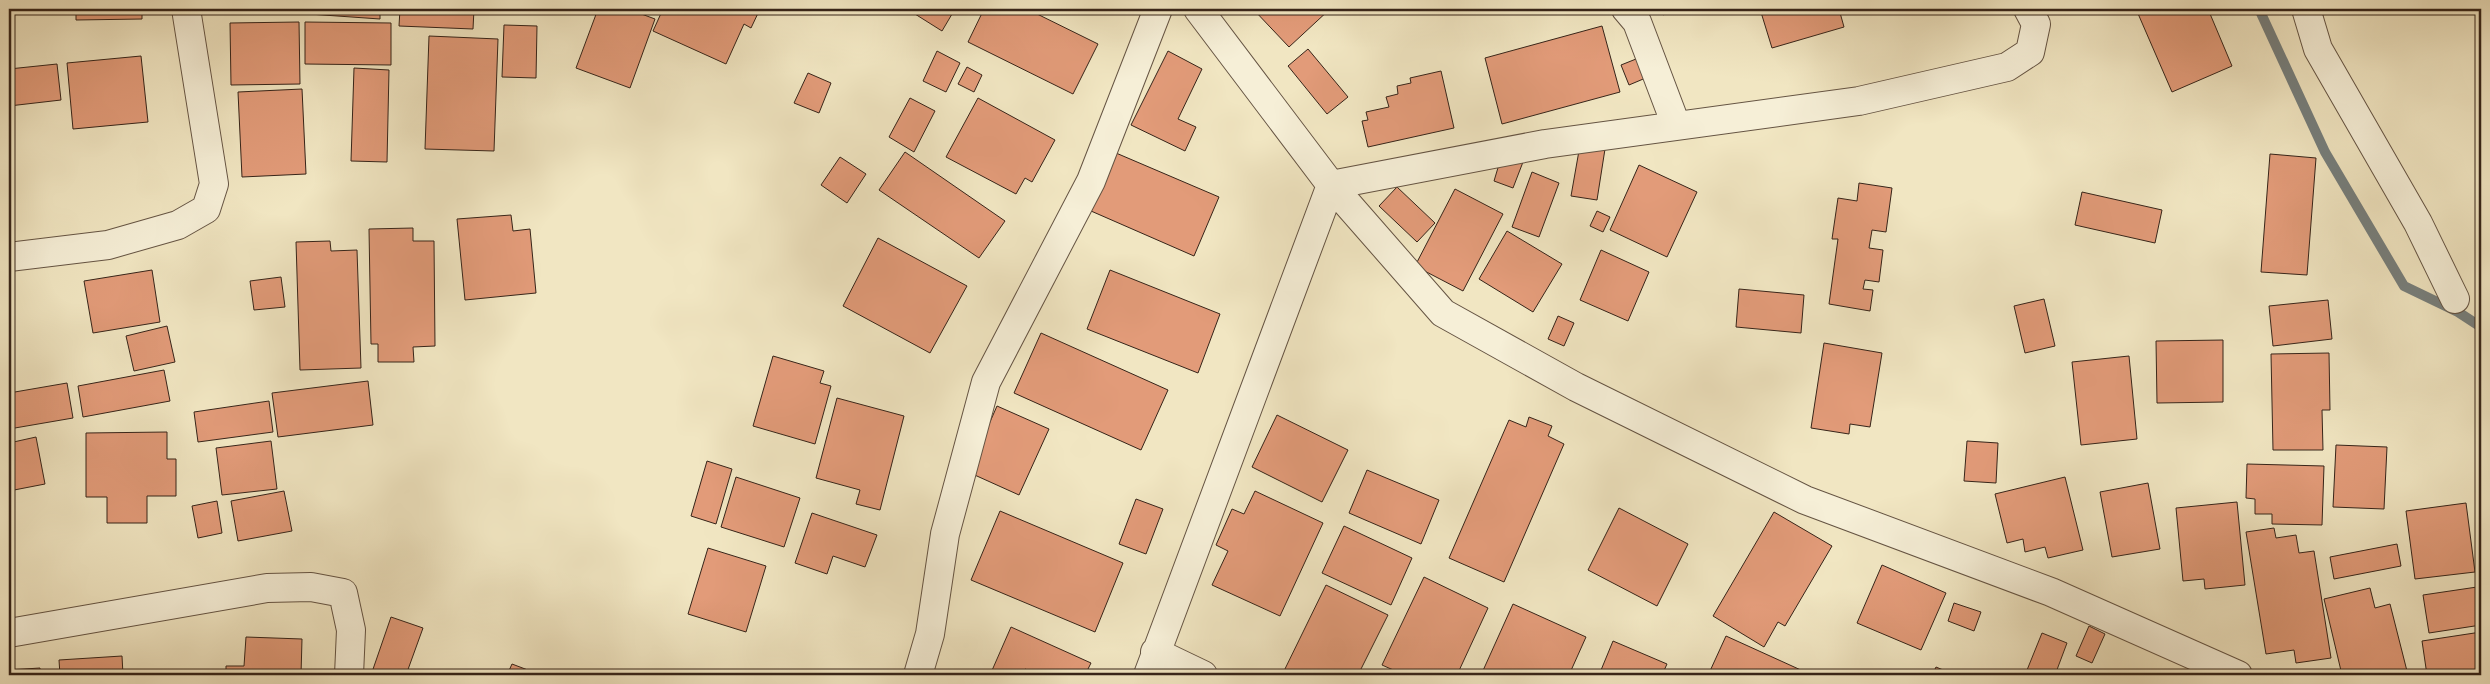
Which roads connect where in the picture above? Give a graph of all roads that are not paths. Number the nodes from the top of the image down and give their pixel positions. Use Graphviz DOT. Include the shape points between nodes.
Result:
graph roads {
  1 [pos="186,9"];
  2 [pos="1158,9"];
  3 [pos="1198,9"];
  4 [pos="1626,9"];
  5 [pos="2028,9"];
  6 [pos="2306,9"];
  7 [pos="1676,125"];
  8 [pos="1331,185"];
  9 [pos="9,258"];
  10 [pos="2455,299"];
  11 [pos="9,633"];
  12 [pos="1151,664"];
  13 [pos="349,675"];
  14 [pos="918,675"];
  15 [pos="1203,675"];
  16 [pos="2238,675"];
  1 -- 9 [label="street" via="214,184 206,209 178,225 108,245"];
  2 -- 14 [label="street" via="1091,181 986,382 945,534 930,634"];
  3 -- 8 [label="street"];
  4 -- 7 [label="street" via="1637,22"];
  5 -- 7 [label="street" via="2036,24 2030,52 2007,67 1859,101"];
  6 -- 10 [label="street" via="2318,49 2418,223"];
  7 -- 8 [label="street" via="1545,144"];
  8 -- 12 [label="street"];
  8 -- 16 [label="street" via="1442,313 1576,387 1804,500 2051,592"];
  11 -- 13 [label="street" via="267,588 311,587 343,594 351,630"];
  12 -- 15 [label="street"];
}
